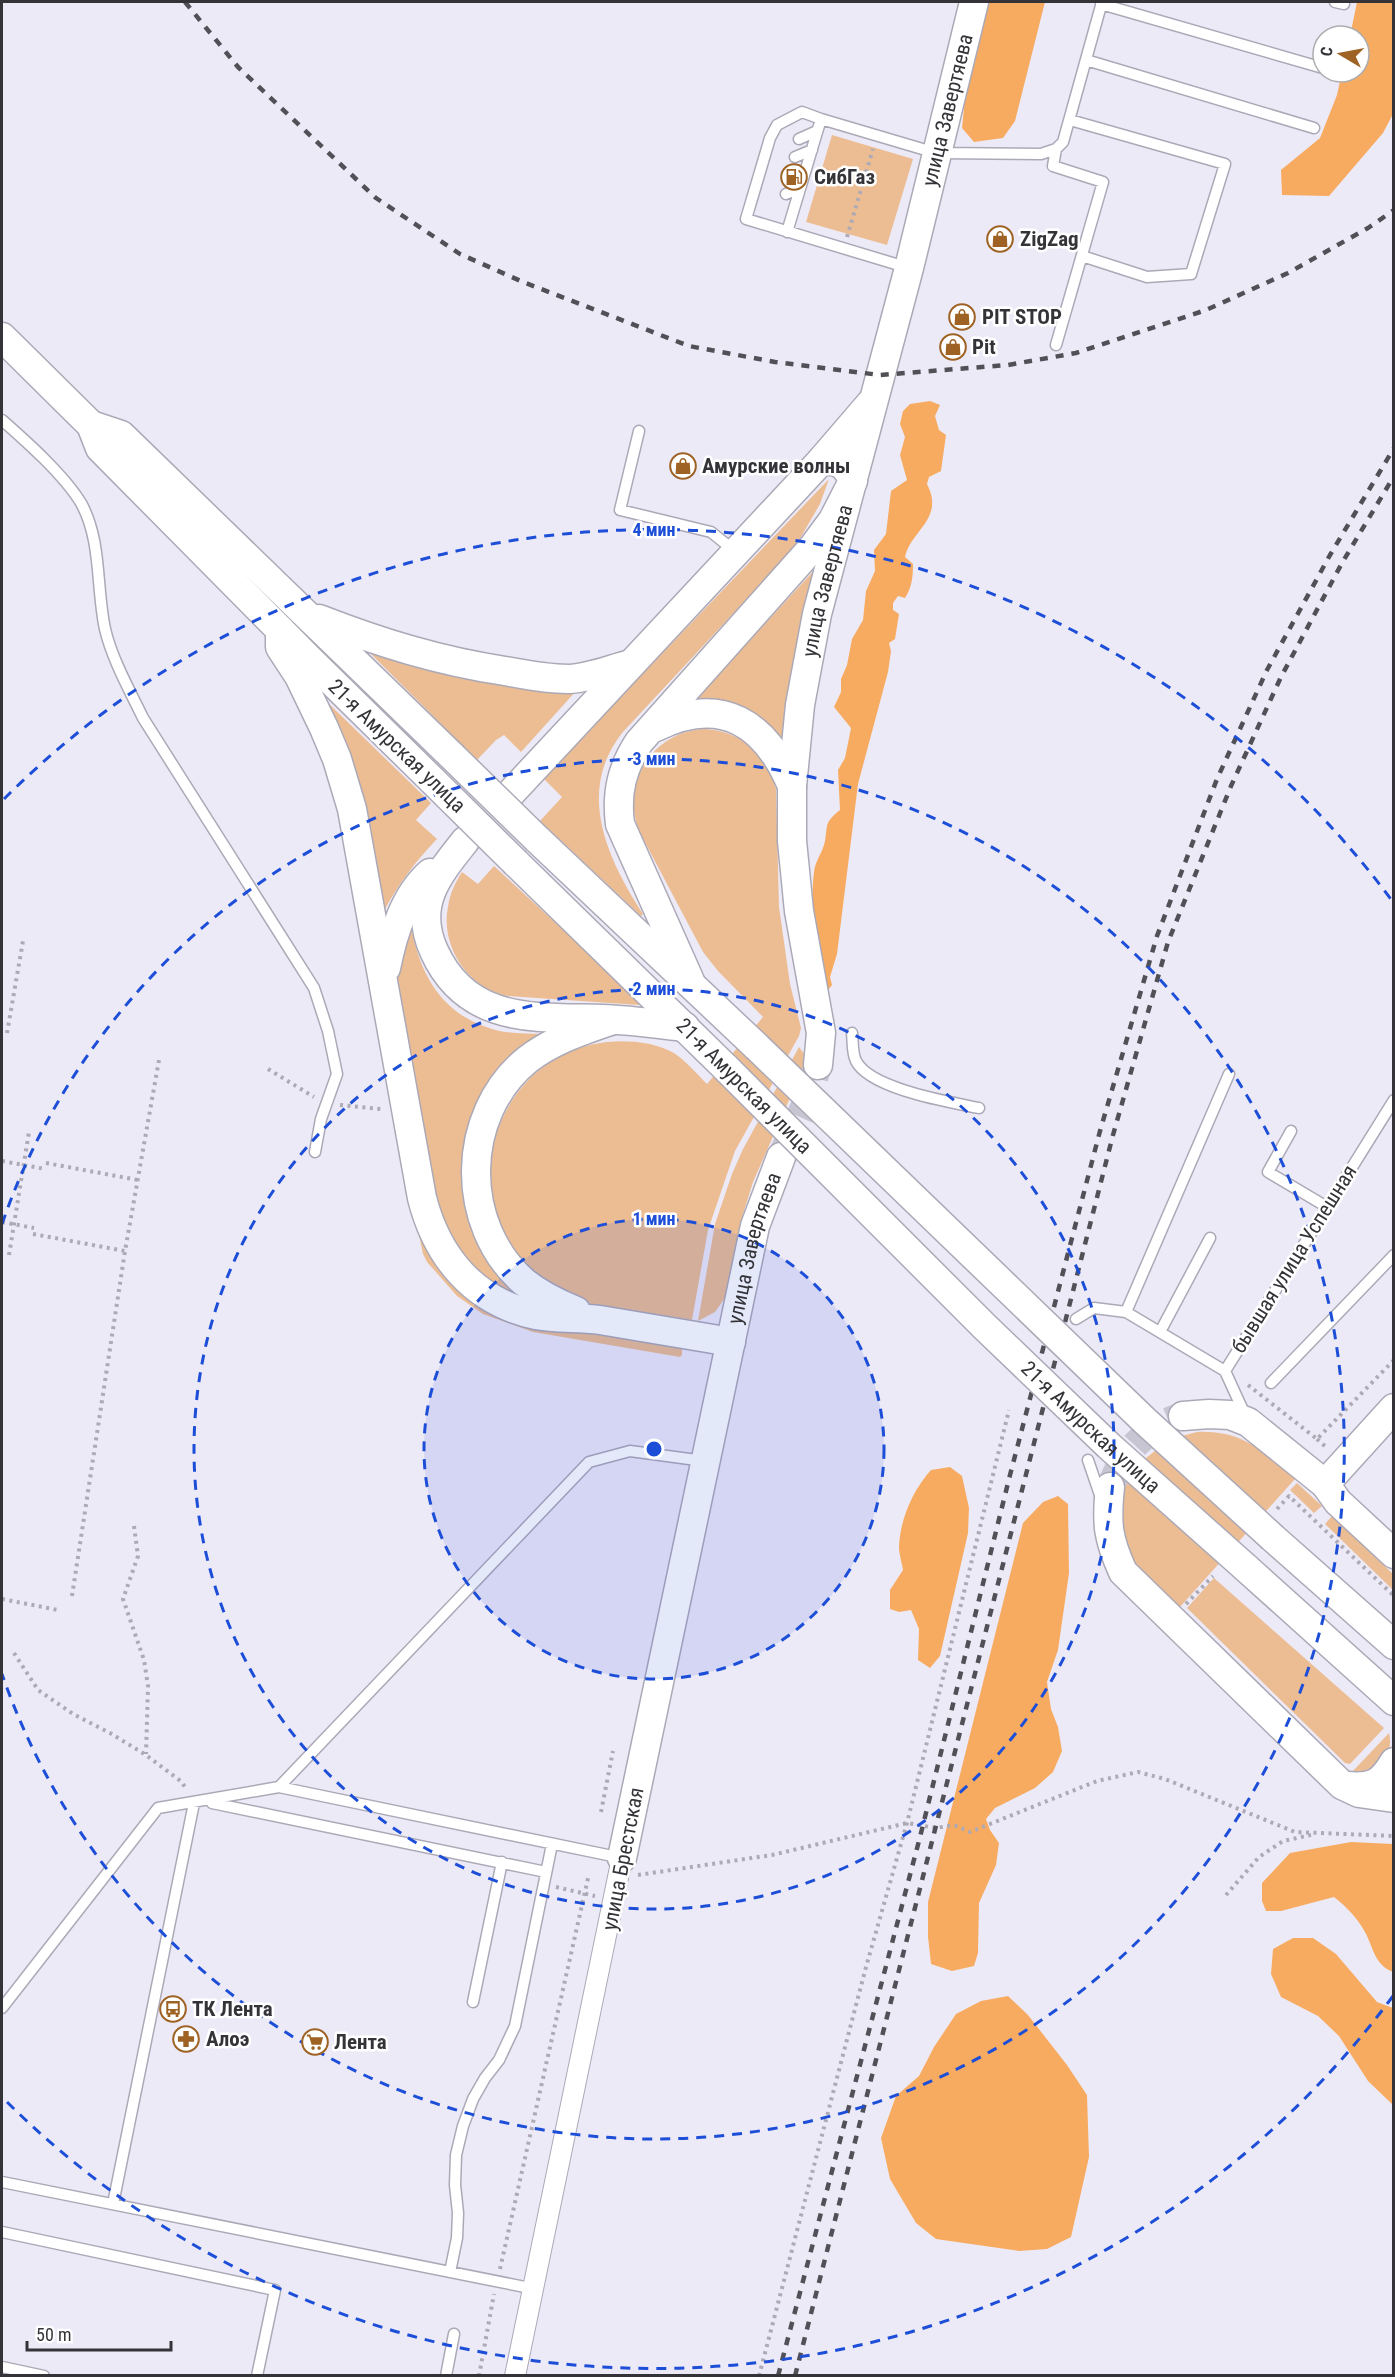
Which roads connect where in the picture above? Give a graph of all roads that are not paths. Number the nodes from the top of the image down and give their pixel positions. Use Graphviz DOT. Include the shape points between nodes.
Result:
graph roads {
  1 [pos="974,2"];
  2 [pos="1101,3"];
  3 [pos="1086,60"];
  4 [pos="1311,64"];
  5 [pos="821,118"];
  6 [pos="1070,120"];
  7 [pos="1314,128"];
  8 [pos="817,131"];
  9 [pos="799,138"];
  10 [pos="1056,149"];
  11 [pos="812,150"];
  12 [pos="936,153"];
  13 [pos="795,157"];
  14 [pos="770,166"];
  15 [pos="806,169"];
  16 [pos="760,171"];
  17 [pos="790,175"];
  18 [pos="766,185"];
  19 [pos="800,188"];
  20 [pos="754,190"];
  21 [pos="786,194"];
  22 [pos="762,203"];
  23 [pos="748,209"];
  24 [pos="787,232"];
  25 [pos="1082,256"];
  26 [pos="909,268"];
  27 [pos="2,337"];
  28 [pos="1056,345"];
  29 [pos="874,399"];
  30 [pos="2,420"];
  31 [pos="91,425"];
  32 [pos="639,431"];
  33 [pos="821,461"];
  34 [pos="853,481"];
  35 [pos="733,556"];
  36 [pos="307,614"];
  37 [pos="280,630"];
  38 [pos="633,663"];
  39 [pos="652,729"];
  40 [pos="792,786"];
  41 [pos="511,793"];
  42 [pos="690,981"];
  43 [pos="383,985"];
  44 [pos="614,1020"];
  45 [pos="685,1027"];
  46 [pos="852,1034"];
  47 [pos="818,1065"];
  48 [pos="1229,1074"];
  49 [pos="1394,1100"];
  50 [pos="979,1108"];
  51 [pos="1291,1131"];
  52 [pos="315,1152"];
  53 [pos="782,1157"];
  54 [pos="1327,1207"];
  55 [pos="1210,1238"];
  56 [pos="1394,1255"];
  57 [pos="1126,1312"];
  58 [pos="1076,1319"];
  59 [pos="597,1320"];
  60 [pos="1160,1332"];
  61 [pos="731,1342"];
  62 [pos="1225,1371"];
  63 [pos="1271,1383"];
  64 [pos="1394,1408"];
  65 [pos="1183,1416"];
  66 [pos="1248,1422"];
  67 [pos="1088,1460"];
  68 [pos="707,1461"];
  69 [pos="1324,1484"];
  70 [pos="1110,1487"];
  71 [pos="1107,1515"];
  72 [pos="1394,1554"];
  73 [pos="1394,1645"];
  74 [pos="1386,1695"];
  75 [pos="1394,1714"];
  76 [pos="1394,1762"];
  77 [pos="1342,1785"];
  78 [pos="279,1787"];
  79 [pos="1394,1798"];
  80 [pos="200,1802"];
  81 [pos="552,1844"];
  82 [pos="502,1862"];
  83 [pos="627,1870"];
  84 [pos="546,1872"];
  85 [pos="473,2002"];
  86 [pos="2,2008"];
  87 [pos="2,2182"];
  88 [pos="113,2204"];
  89 [pos="2,2232"];
  90 [pos="450,2272"];
  91 [pos="534,2289"];
  92 [pos="454,2334"];
  93 [pos="2,2367"];
  94 [pos="44,2376"];
  95 [pos="257,2376"];
  96 [pos="446,2376"];
  97 [pos="515,2376"];
  1 -- 12 [label="main road, улица Завертяева"];
  2 -- 3 [label="lane"];
  2 -- 4 [label="lane"];
  3 -- 6 [label="lane"];
  3 -- 7 [label="lane"];
  5 -- 8 [label="lane"];
  5 -- 12 [label="lane"];
  5 -- 16 [label="lane" via="802,112 777,125"];
  6 -- 10 [label="lane" via="1064,142"];
  6 -- 25 [label="lane" via="1225,164 1191,274 1147,277"];
  8 -- 9 [label="lane"];
  8 -- 11 [label="lane"];
  10 -- 12 [label="lane" via="1041,154"];
  10 -- 25 [label="lane" via="1053,166 1102,182"];
  11 -- 13 [label="lane"];
  11 -- 15 [label="lane"];
  12 -- 26 [label="main road, улица Завертяева"];
  14 -- 16 [label="lane"];
  15 -- 17 [label="lane"];
  15 -- 19 [label="lane"];
  16 -- 20 [label="lane"];
  18 -- 20 [label="lane"];
  19 -- 21 [label="lane"];
  19 -- 24 [label="lane"];
  20 -- 23 [label="lane"];
  22 -- 23 [label="lane"];
  23 -- 24 [label="lane" via="746,219"];
  24 -- 26 [label="lane"];
  25 -- 28 [label="lane"];
  26 -- 29 [label="main road, улица Завертяева"];
  27 -- 31 [label="main road, 21-я Амурская улица"];
  29 -- 33 [label="main road"];
  29 -- 34 [label="main road, улица Завертяева"];
  30 -- 52 [label="lane" via="40,456 81,504 96,548 106,632 138,708 314,988 337,1074"];
  31 -- 36 [label="main road, 21-я Амурская улица" via="121,435"];
  31 -- 37 [label="main road, 21-я Амурская улица" via="100,448"];
  32 -- 35 [label="lane" via="620,510 711,532"];
  33 -- 34 [label="main road" via="843,464"];
  33 -- 35 [label="main road"];
  34 -- 39 [label="main road" via="833,520 813,547"];
  34 -- 40 [label="main road, улица Завертяева" via="807,661"];
  35 -- 38 [label="main road"];
  36 -- 38 [label="main road" via="418,654 534,676 578,678"];
  36 -- 42 [label="main road, 21-я Амурская улица, bridge" via="537,839"];
  37 -- 43 [label="main road" via="280,647 321,720 345,784"];
  37 -- 45 [label="main road, 21-я Амурская улица, bridge"];
  38 -- 41 [label="main road"];
  39 -- 40 [label="main road" via="686,715 722,715 737,720 768,742"];
  39 -- 42 [label="main road" via="631,755 621,779 620,824"];
  40 -- 47 [label="main road, улица Завертяева" via="794,869 821,1033"];
  42 -- 73 [label="main road, 21-я Амурская улица, bridge" via="1145,1421"];
  43 -- 44 [label="main road" via="405,906 420,882 458,850 431,889 426,915 432,947 453,984 502,1012"];
  43 -- 59 [label="main road" via="422,1198 446,1256 472,1284 518,1310"];
  44 -- 45 [label="main road"];
  44 -- 59 [label="main road" via="552,1043 510,1077 484,1121 476,1169 484,1223 515,1273 546,1298"];
  45 -- 74 [label="main road, 21-я Амурская улица, bridge" via="1109,1446"];
  46 -- 50 [label="lane" via="856,1062 867,1073 900,1090"];
  48 -- 57 [label="lane"];
  49 -- 54 [label="lane, бывшая улица Успешная"];
  51 -- 54 [label="lane" via="1268,1172"];
  53 -- 61 [label="main road, улица Завертяева" via="755,1226"];
  54 -- 62 [label="lane, бывшая улица Успешная"];
  55 -- 60 [label="lane"];
  56 -- 63 [label="lane"];
  57 -- 58 [label="lane" via="1094,1308"];
  57 -- 60 [label="lane"];
  59 -- 61 [label="main road"];
  60 -- 62 [label="lane"];
  61 -- 68 [label="main road, улица Брестская"];
  62 -- 66 [label="lane, бывшая улица Успешная"];
  64 -- 69 [label="main road"];
  65 -- 66 [label="main road" via="1230,1415"];
  66 -- 69 [label="main road"];
  67 -- 71 [label="lane"];
  68 -- 78 [label="lane" via="630,1450 589,1462"];
  68 -- 83 [label="main road, улица Брестская"];
  69 -- 72 [label="main road"];
  70 -- 71 [label="main road"];
  71 -- 77 [label="main road" via="1110,1540 1123,1572"];
  74 -- 75 [label="main road, 21-я Амурская улица"];
  76 -- 77 [label="main road" via="1374,1784 1364,1788"];
  77 -- 79 [label="main road" via="1359,1793"];
  78 -- 80 [label="lane"];
  78 -- 81 [label="lane"];
  80 -- 82 [label="lane"];
  80 -- 86 [label="lane" via="158,1808"];
  80 -- 88 [label="lane"];
  81 -- 83 [label="lane"];
  81 -- 84 [label="lane"];
  82 -- 84 [label="lane"];
  82 -- 85 [label="lane"];
  83 -- 91 [label="street, улица Брестская"];
  84 -- 90 [label="lane" via="512,2032 473,2099 456,2155 457,2238"];
  87 -- 88 [label="lane"];
  88 -- 90 [label="lane"];
  89 -- 95 [label="lane" via="274,2290"];
  90 -- 91 [label="lane"];
  91 -- 97 [label="street, улица Брестская"];
  92 -- 96 [label="lane"];
  93 -- 94 [label="lane"];
}
